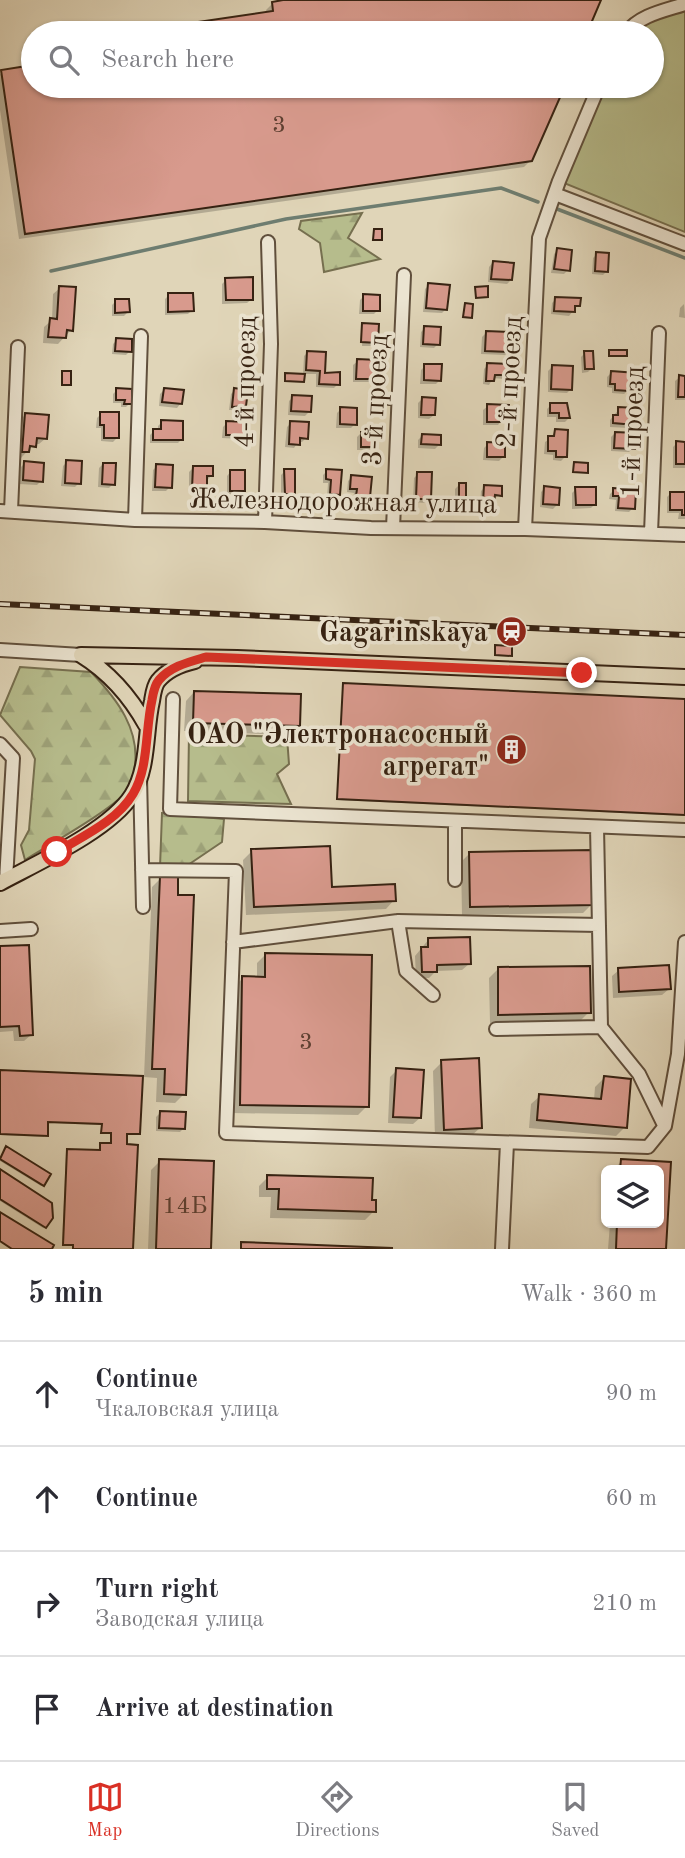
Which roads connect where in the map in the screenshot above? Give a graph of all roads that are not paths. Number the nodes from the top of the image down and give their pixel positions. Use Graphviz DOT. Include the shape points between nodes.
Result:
graph roads {
  1 [pos="685,5"];
  2 [pos="639,21"];
  3 [pos="594,98"];
  4 [pos="555,194"];
  5 [pos="268,242"];
  6 [pos="685,244"];
  7 [pos="404,275"];
  8 [pos="659,333"];
  9 [pos="141,336"];
  10 [pos="18,347"];
  11 [pos="5,511"];
  12 [pos="135,520"];
  13 [pos="265,522"];
  14 [pos="393,528"];
  15 [pos="525,529"];
  16 [pos="651,533"];
  17 [pos="685,535"];
  18 [pos="0,650"];
  19 [pos="81,655"];
  20 [pos="137,656"];
  21 [pos="206,657"];
  22 [pos="685,677"];
  23 [pos="157,683"];
  24 [pos="122,690"];
  25 [pos="173,699"];
  26 [pos="146,725"];
  27 [pos="0,744"];
  28 [pos="140,777"];
  29 [pos="455,821"];
  30 [pos="597,827"];
  31 [pos="685,830"];
  32 [pos="3,859"];
  33 [pos="142,870"];
  34 [pos="455,880"];
  35 [pos="3,882"];
  36 [pos="143,907"];
  37 [pos="398,921"];
  38 [pos="599,925"];
  39 [pos="31,929"];
  40 [pos="0,930"];
  41 [pos="233,942"];
  42 [pos="685,942"];
  43 [pos="433,995"];
  44 [pos="601,1027"];
  45 [pos="496,1029"];
  46 [pos="665,1126"];
  47 [pos="508,1143"];
  48 [pos="502,1249"];
  1 -- 2 [label="street"];
  3 -- 4 [label="street, 2-й проезд"];
  4 -- 6 [label="street"];
  4 -- 15 [label="street, 2-й проезд" via="539,238"];
  5 -- 13 [label="street, 4-й проезд" via="271,344"];
  7 -- 14 [label="street, 3-й проезд"];
  8 -- 16 [label="street, 1-й проезд"];
  9 -- 12 [label="street"];
  10 -- 11 [label="street"];
  11 -- 12 [label="street, Железнодорожная улица"];
  12 -- 13 [label="street, Железнодорожная улица"];
  13 -- 14 [label="street, Железнодорожная улица"];
  14 -- 15 [label="street, Железнодорожная улица"];
  15 -- 16 [label="street, Железнодорожная улица"];
  16 -- 17 [label="street, Железнодорожная улица"];
  18 -- 19 [label="street"];
  19 -- 20 [label="main road"];
  19 -- 24 [label="main road" via="102,668"];
  20 -- 21 [label="main road"];
  20 -- 23 [label="main road" via="153,667"];
  20 -- 24 [label="main road" via="121,663 118,678"];
  21 -- 22 [label="main road"];
  21 -- 23 [label="main road" via="179,665"];
  23 -- 24 [label="main road" via="139,695"];
  23 -- 26 [label="main road"];
  24 -- 26 [label="main road"];
  25 -- 29 [label="street" via="170,809"];
  26 -- 28 [label="main road"];
  27 -- 32 [label="street" via="13,758"];
  28 -- 33 [label="street"];
  28 -- 35 [label="main road" via="120,810 99,827"];
  29 -- 30 [label="street"];
  29 -- 34 [label="street"];
  30 -- 31 [label="street"];
  30 -- 38 [label="street"];
  32 -- 35 [label="street"];
  33 -- 36 [label="street"];
  33 -- 41 [label="street" via="236,871"];
  37 -- 38 [label="street"];
  37 -- 41 [label="street"];
  37 -- 43 [label="street" via="406,971"];
  38 -- 44 [label="street"];
  39 -- 40 [label="street"];
  41 -- 47 [label="street" via="226,1133"];
  42 -- 46 [label="street" via="678,1054"];
  44 -- 45 [label="street"];
  44 -- 46 [label="street" via="639,1073"];
  46 -- 47 [label="street" via="648,1147"];
  47 -- 48 [label="street"];
}
